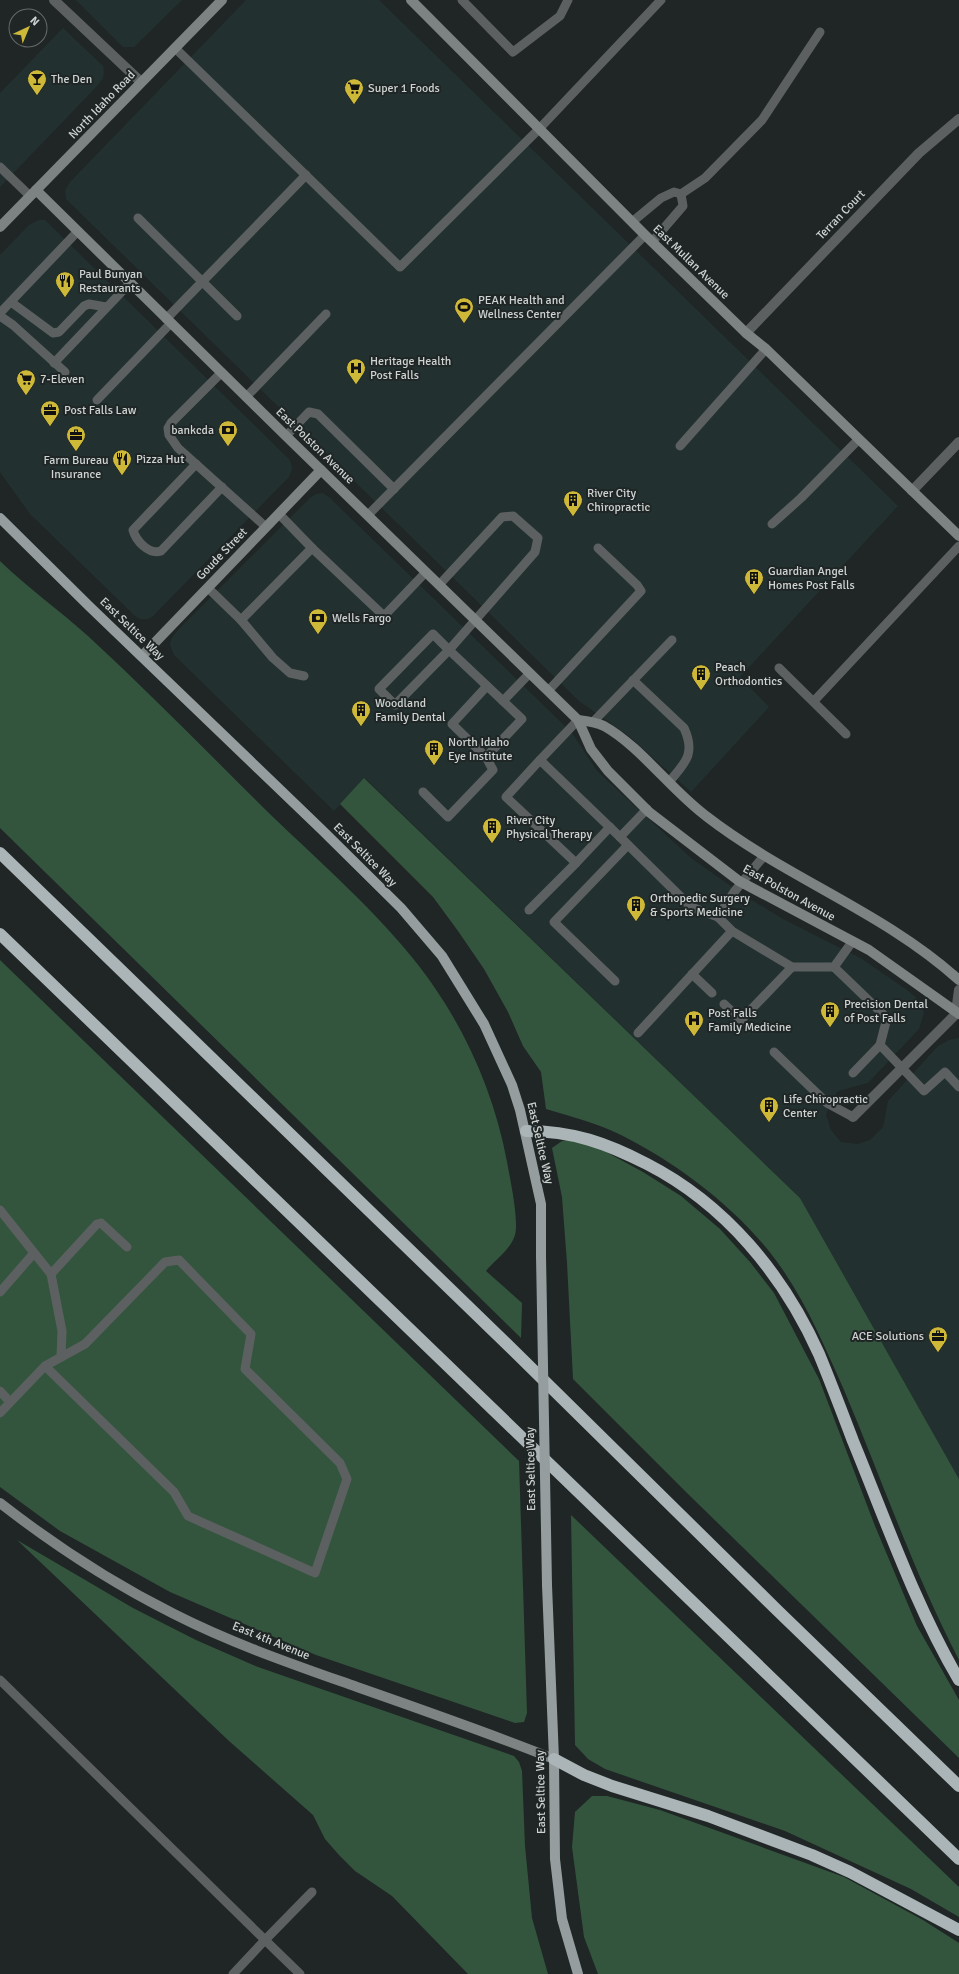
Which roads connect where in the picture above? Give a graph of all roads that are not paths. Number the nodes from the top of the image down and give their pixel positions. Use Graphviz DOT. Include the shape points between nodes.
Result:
graph roads {
  1 [pos="54,0"];
  2 [pos="222,0"];
  3 [pos="411,0"];
  4 [pos="462,0"];
  5 [pos="568,0"];
  6 [pos="661,0"];
  7 [pos="820,32"];
  8 [pos="175,48"];
  9 [pos="142,82"];
  10 [pos="959,119"];
  11 [pos="539,129"];
  12 [pos="0,167"];
  13 [pos="306,175"];
  14 [pos="33,193"];
  15 [pos="680,194"];
  16 [pos="138,218"];
  17 [pos="632,222"];
  18 [pos="0,227"];
  19 [pos="78,231"];
  20 [pos="644,235"];
  21 [pos="652,242"];
  22 [pos="130,282"];
  23 [pos="202,282"];
  24 [pos="11,302"];
  25 [pos="106,307"];
  26 [pos="0,313"];
  27 [pos="326,314"];
  28 [pos="0,316"];
  29 [pos="237,316"];
  30 [pos="169,321"];
  31 [pos="746,333"];
  32 [pos="766,349"];
  33 [pos="54,363"];
  34 [pos="65,372"];
  35 [pos="221,373"];
  36 [pos="246,397"];
  37 [pos="97,400"];
  38 [pos="286,436"];
  39 [pos="859,439"];
  40 [pos="959,442"];
  41 [pos="680,446"];
  42 [pos="196,464"];
  43 [pos="321,470"];
  44 [pos="222,487"];
  45 [pos="394,489"];
  46 [pos="912,491"];
  47 [pos="278,514"];
  48 [pos="368,516"];
  49 [pos="0,518"];
  50 [pos="772,524"];
  51 [pos="266,527"];
  52 [pos="959,536"];
  53 [pos="959,546"];
  54 [pos="312,548"];
  55 [pos="598,548"];
  56 [pos="426,572"];
  57 [pos="439,585"];
  58 [pos="208,588"];
  59 [pos="241,620"];
  60 [pos="476,621"];
  61 [pos="672,640"];
  62 [pos="450,650"];
  63 [pos="142,656"];
  64 [pos="779,668"];
  65 [pos="530,673"];
  66 [pos="304,676"];
  67 [pos="633,680"];
  68 [pos="487,686"];
  69 [pos="548,691"];
  70 [pos="503,701"];
  71 [pos="814,701"];
  72 [pos="578,720"];
  73 [pos="592,722"];
  74 [pos="846,734"];
  75 [pos="486,757"];
  76 [pos="540,760"];
  77 [pos="669,782"];
  78 [pos="423,792"];
  79 [pos="647,809"];
  80 [pos="610,827"];
  81 [pos="620,837"];
  82 [pos="628,845"];
  83 [pos="0,853"];
  84 [pos="764,856"];
  85 [pos="576,863"];
  86 [pos="742,883"];
  87 [pos="529,910"];
  88 [pos="718,917"];
  89 [pos="732,931"];
  90 [pos="0,934"];
  91 [pos="852,942"];
  92 [pos="792,967"];
  93 [pos="834,967"];
  94 [pos="692,974"];
  95 [pos="959,980"];
  96 [pos="615,981"];
  97 [pos="959,990"];
  98 [pos="712,993"];
  99 [pos="724,1004"];
  100 [pos="958,1012"];
  101 [pos="638,1033"];
  102 [pos="880,1045"];
  103 [pos="774,1052"];
  104 [pos="902,1067"];
  105 [pos="853,1073"];
  106 [pos="959,1087"];
  107 [pos="853,1117"];
  108 [pos="526,1131"];
  109 [pos="0,1210"];
  110 [pos="127,1247"];
  111 [pos="34,1253"];
  112 [pos="50,1274"];
  113 [pos="0,1292"];
  114 [pos="61,1357"];
  115 [pos="45,1366"];
  116 [pos="0,1391"];
  117 [pos="10,1402"];
  118 [pos="0,1413"];
  119 [pos="0,1503"];
  120 [pos="959,1680"];
  121 [pos="1,1683"];
  122 [pos="554,1759"];
  123 [pos="959,1786"];
  124 [pos="959,1859"];
  125 [pos="312,1892"];
  126 [pos="959,1930"];
  127 [pos="266,1940"];
  128 [pos="233,1974"];
  129 [pos="300,1974"];
  130 [pos="578,1974"];
  1 -- 9 [label="street"];
  2 -- 8 [label="street, North Idaho Road"];
  3 -- 11 [label="street, East Mullan Avenue"];
  4 -- 5 [label="lane" via="513,52 560,16"];
  6 -- 11 [label="lane"];
  7 -- 15 [label="lane" via="762,120 705,178"];
  8 -- 9 [label="street, North Idaho Road"];
  8 -- 13 [label="lane"];
  9 -- 14 [label="street, North Idaho Road"];
  10 -- 31 [label="street, Terran Court" via="919,153"];
  11 -- 13 [label="lane" via="400,267"];
  11 -- 17 [label="street, East Mullan Avenue"];
  12 -- 14 [label="lane"];
  13 -- 23 [label="lane"];
  14 -- 18 [label="street, North Idaho Road"];
  14 -- 19 [label="street, East Polston Avenue"];
  15 -- 17 [label="lane" via="674,192 661,198"];
  15 -- 21 [label="lane" via="683,206"];
  16 -- 23 [label="lane"];
  17 -- 20 [label="street, East Mullan Avenue"];
  19 -- 22 [label="street, East Polston Avenue"];
  19 -- 24 [label="lane"];
  20 -- 21 [label="street, East Mullan Avenue"];
  20 -- 45 [label="lane"];
  21 -- 31 [label="street, East Mullan Avenue"];
  22 -- 25 [label="lane"];
  22 -- 30 [label="street, East Polston Avenue"];
  23 -- 29 [label="lane"];
  23 -- 30 [label="lane"];
  24 -- 25 [label="lane" via="52,333 59,332 84,306 89,304"];
  24 -- 26 [label="lane"];
  25 -- 33 [label="lane"];
  27 -- 36 [label="lane"];
  28 -- 33 [label="lane"];
  30 -- 35 [label="street, East Polston Avenue"];
  30 -- 37 [label="lane"];
  31 -- 32 [label="street, East Mullan Avenue"];
  32 -- 39 [label="street, East Mullan Avenue"];
  32 -- 41 [label="lane"];
  33 -- 34 [label="lane"];
  35 -- 36 [label="street, East Polston Avenue"];
  35 -- 42 [label="lane" via="168,428 169,435 178,448"];
  36 -- 38 [label="street, East Polston Avenue"];
  38 -- 43 [label="street, East Polston Avenue"];
  38 -- 45 [label="lane" via="309,412 318,414"];
  39 -- 46 [label="street, East Mullan Avenue"];
  39 -- 50 [label="lane" via="802,498"];
  40 -- 46 [label="street"];
  42 -- 44 [label="lane"];
  42 -- 44 [label="lane" via="133,530 135,537 150,551 161,551"];
  43 -- 47 [label="street, Goude Street"];
  43 -- 48 [label="street, East Polston Avenue"];
  44 -- 51 [label="lane"];
  45 -- 48 [label="lane"];
  46 -- 52 [label="street, East Mullan Avenue"];
  47 -- 51 [label="street, Goude Street"];
  47 -- 54 [label="lane"];
  48 -- 56 [label="street, East Polston Avenue"];
  49 -- 63 [label="main road, East Seltice Way"];
  51 -- 58 [label="street, Goude Street"];
  53 -- 71 [label="lane"];
  54 -- 56 [label="lane" via="384,616"];
  54 -- 59 [label="lane"];
  55 -- 69 [label="lane" via="641,591"];
  56 -- 57 [label="street, East Polston Avenue"];
  57 -- 60 [label="street, East Polston Avenue"];
  57 -- 60 [label="lane" via="502,517 513,516 538,538 535,552"];
  58 -- 59 [label="lane"];
  58 -- 63 [label="street, Goude Street"];
  59 -- 66 [label="lane" via="284,668 290,673"];
  60 -- 62 [label="lane"];
  60 -- 65 [label="street, East Polston Avenue"];
  61 -- 67 [label="lane"];
  62 -- 62 [label="lane" via="395,705 379,689 433,634"];
  62 -- 68 [label="lane"];
  63 -- 108 [label="main road, East Seltice Way" via="401,908 442,956 484,1024 512,1085"];
  64 -- 71 [label="lane"];
  65 -- 69 [label="street, East Polston Avenue"];
  65 -- 70 [label="lane"];
  67 -- 73 [label="lane"];
  67 -- 77 [label="lane" via="684,728 688,736 689,755 685,764"];
  68 -- 70 [label="lane"];
  68 -- 75 [label="lane" via="452,724"];
  69 -- 72 [label="street, East Polston Avenue"];
  70 -- 75 [label="lane" via="522,719"];
  71 -- 74 [label="lane"];
  72 -- 73 [label="street, East Polston Avenue"];
  72 -- 76 [label="lane"];
  72 -- 79 [label="street, East Polston Avenue" via="591,749 608,771"];
  73 -- 77 [label="street, East Polston Avenue" via="604,726 628,744"];
  75 -- 78 [label="lane" via="493,770 448,817"];
  76 -- 80 [label="lane"];
  76 -- 85 [label="lane" via="506,796"];
  77 -- 84 [label="street, East Polston Avenue" via="705,816"];
  79 -- 81 [label="lane"];
  79 -- 86 [label="street, East Polston Avenue"];
  80 -- 81 [label="lane"];
  80 -- 85 [label="lane"];
  81 -- 82 [label="lane"];
  82 -- 88 [label="lane" via="691,907"];
  82 -- 96 [label="lane" via="554,922"];
  83 -- 123 [label="highway"];
  84 -- 86 [label="lane"];
  84 -- 95 [label="street, East Polston Avenue" via="899,933"];
  85 -- 87 [label="lane"];
  86 -- 88 [label="lane"];
  86 -- 91 [label="street, East Polston Avenue"];
  88 -- 89 [label="lane"];
  89 -- 92 [label="lane"];
  89 -- 94 [label="lane"];
  90 -- 124 [label="highway"];
  91 -- 93 [label="lane"];
  91 -- 100 [label="street, East Polston Avenue" via="869,950"];
  92 -- 93 [label="lane"];
  92 -- 99 [label="lane" via="741,1020"];
  93 -- 102 [label="lane" via="887,1018"];
  94 -- 98 [label="lane"];
  94 -- 101 [label="lane"];
  97 -- 100 [label="street"];
  100 -- 104 [label="street"];
  102 -- 104 [label="lane"];
  102 -- 105 [label="lane"];
  103 -- 107 [label="lane" via="827,1103"];
  104 -- 106 [label="lane" via="924,1091 945,1072"];
  104 -- 107 [label="street"];
  108 -- 120 [label="highway" via="570,1134 619,1149 685,1185 721,1214 752,1247 779,1283 818,1353 908,1578"];
  108 -- 122 [label="main road, East Seltice Way, bridge" via="541,1204 547,1585"];
  109 -- 111 [label="lane"];
  110 -- 112 [label="lane" via="101,1223 97,1224"];
  111 -- 112 [label="lane"];
  111 -- 113 [label="lane"];
  112 -- 114 [label="lane" via="62,1330"];
  114 -- 115 [label="lane"];
  114 -- 115 [label="lane" via="85,1344 165,1262 179,1260 251,1334 245,1369 340,1463 347,1479 315,1573 188,1516 174,1492"];
  115 -- 117 [label="lane"];
  116 -- 117 [label="lane"];
  117 -- 118 [label="lane"];
  119 -- 122 [label="street, East 4th Avenue" via="68,1552 174,1614 284,1661 487,1732"];
  121 -- 127 [label="lane"];
  122 -- 126 [label="highway" via="612,1786 708,1816 812,1855 864,1879"];
  122 -- 130 [label="main road, East Seltice Way" via="556,1867 562,1919"];
  125 -- 127 [label="lane"];
  127 -- 128 [label="lane"];
  127 -- 129 [label="lane"];
}
